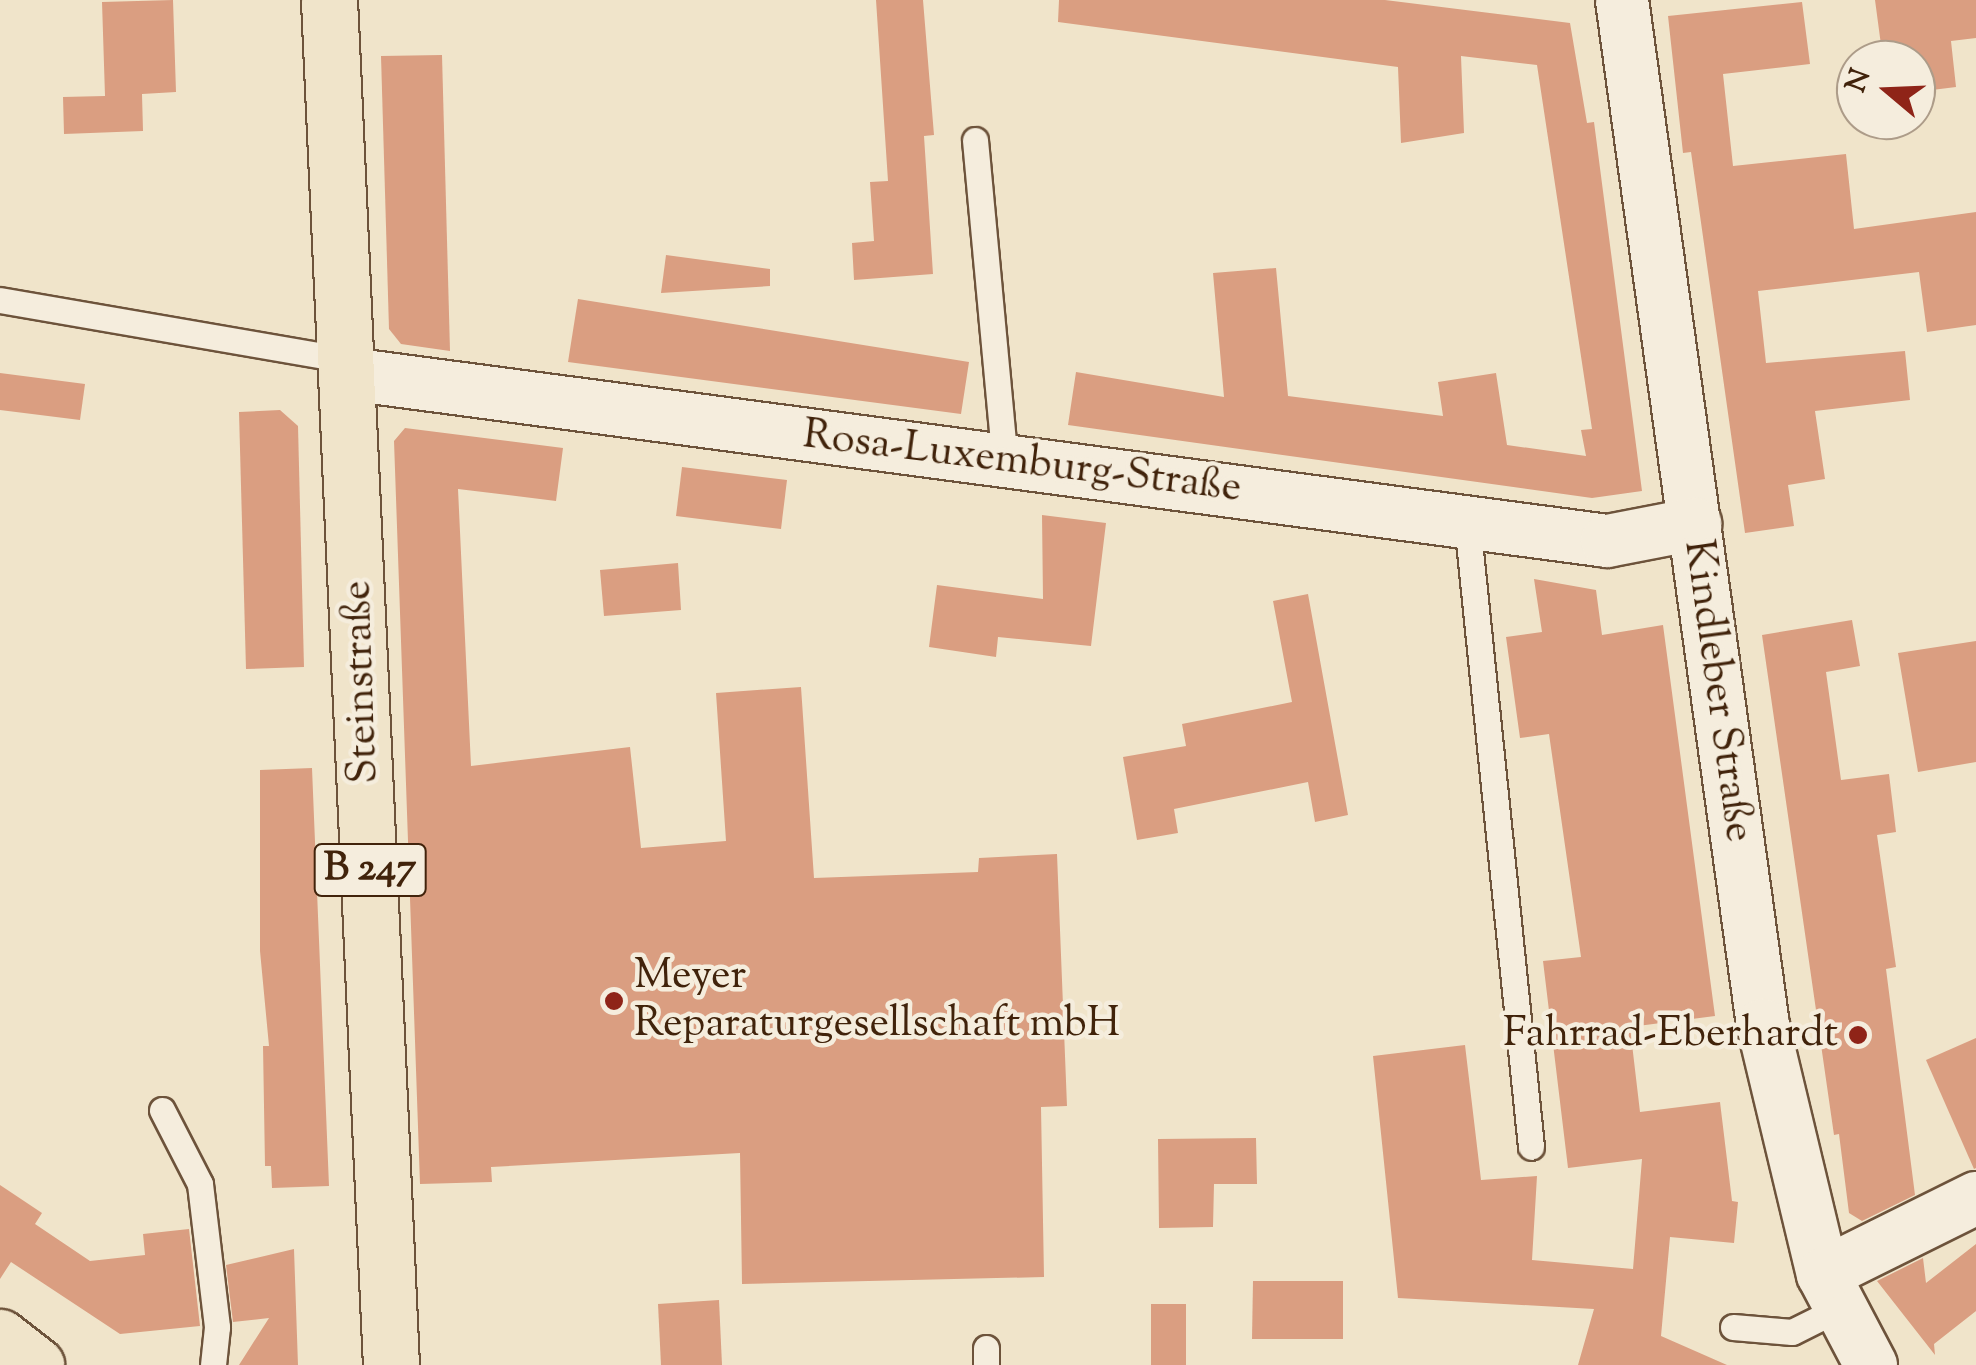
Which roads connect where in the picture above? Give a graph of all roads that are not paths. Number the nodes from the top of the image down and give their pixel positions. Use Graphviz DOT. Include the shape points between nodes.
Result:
graph roads {
  1 [pos="329,0"];
  2 [pos="1622,0"];
  3 [pos="975,140"];
  4 [pos="0,300"];
  5 [pos="349,367"];
  6 [pos="1005,461"];
  7 [pos="1466,522"];
  8 [pos="1695,524"];
  9 [pos="162,1110"];
  10 [pos="1531,1147"];
  11 [pos="1976,1198"];
  12 [pos="1830,1292"];
  13 [pos="1733,1327"];
  14 [pos="0,1337"];
  15 [pos="36,1365"];
  16 [pos="213,1365"];
  17 [pos="391,1365"];
  18 [pos="1871,1365"];
  1 -- 5 [label="main road, Steinstraße / B 247"];
  2 -- 8 [label="street, Kindleber Straße"];
  3 -- 6 [label="lane"];
  4 -- 5 [label="lane"];
  5 -- 6 [label="street, Rosa-Luxemburg-Straße"];
  5 -- 17 [label="main road, Steinstraße / B 247"];
  6 -- 7 [label="street, Rosa-Luxemburg-Straße"];
  7 -- 8 [label="street, Rosa-Luxemburg-Straße" via="1607,540"];
  7 -- 10 [label="lane"];
  8 -- 12 [label="street, Kindleber Straße" via="1763,1025"];
  9 -- 16 [label="lane" via="200,1184 217,1327"];
  11 -- 12 [label="street"];
  12 -- 13 [label="lane" via="1792,1332"];
  12 -- 18 [label="street, Kindleber Straße"];
  14 -- 15 [label="main road"];
}
